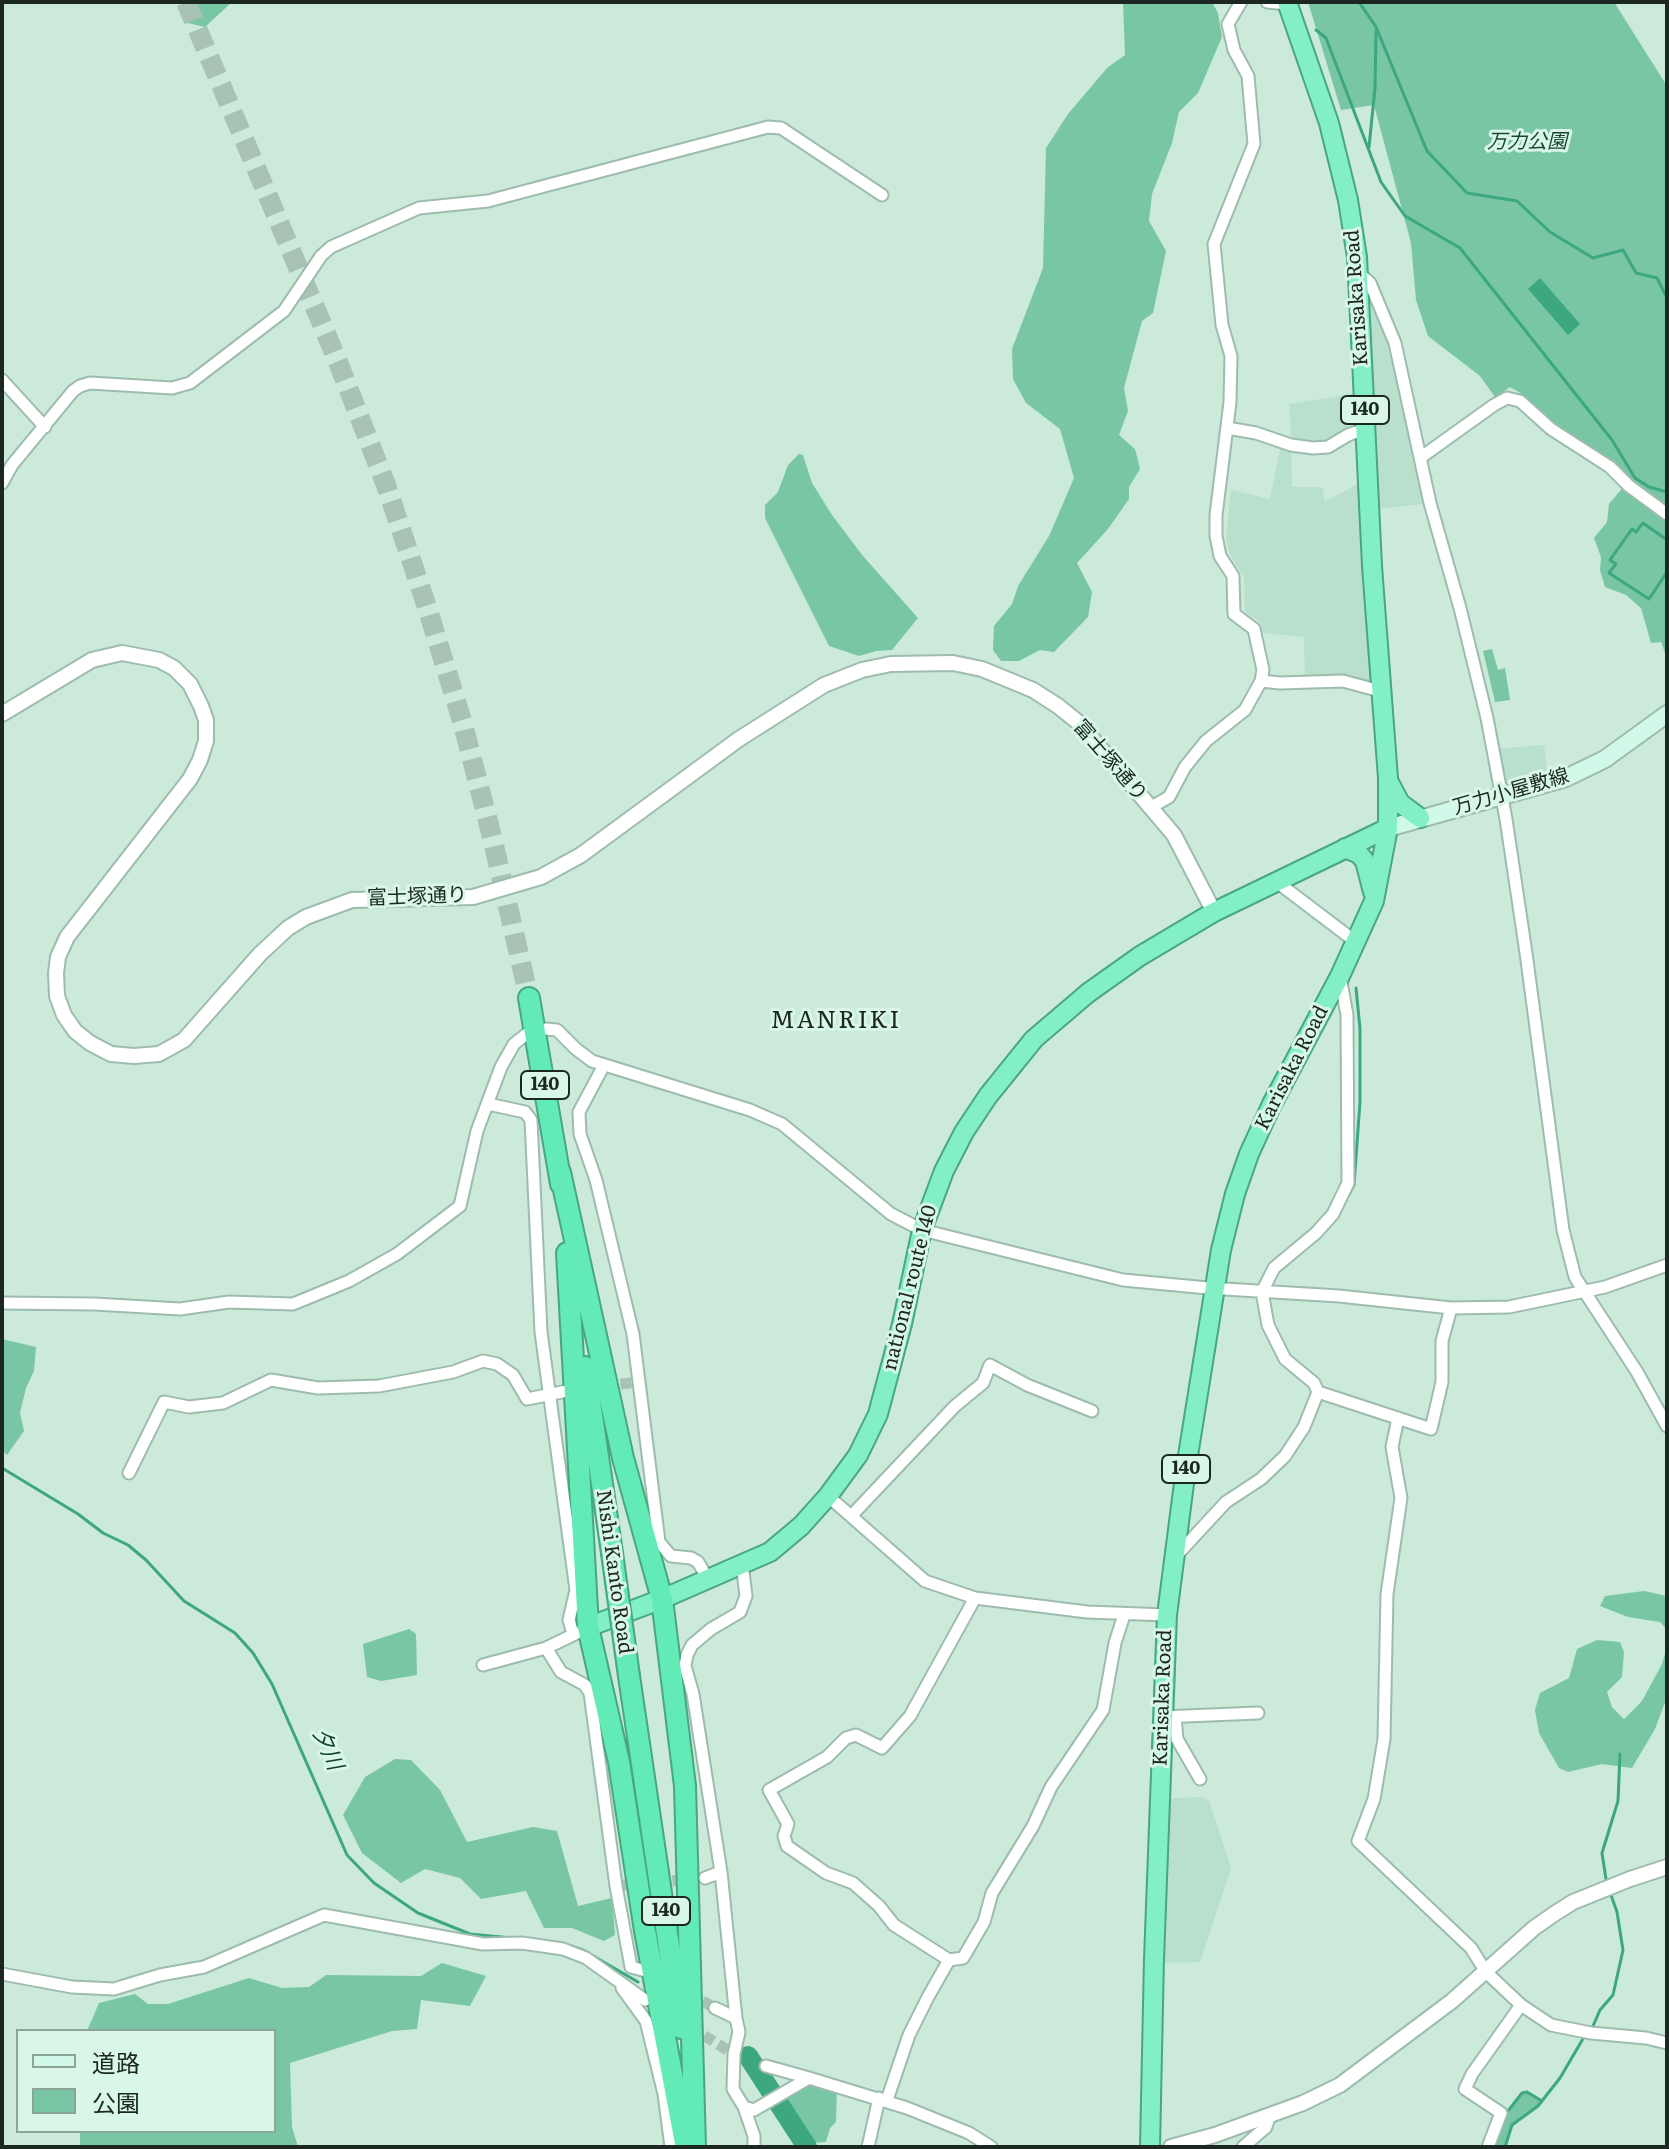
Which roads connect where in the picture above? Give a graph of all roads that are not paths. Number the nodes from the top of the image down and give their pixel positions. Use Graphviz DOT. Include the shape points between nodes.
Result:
graph roads {
  1 [pos="1241,2"];
  2 [pos="1267,2"];
  3 [pos="1288,3"];
  4 [pos="882,195"];
  5 [pos="1358,272"];
  6 [pos="2,380"];
  7 [pos="45,427"];
  8 [pos="1227,428"];
  9 [pos="1365,429"];
  10 [pos="1420,458"];
  11 [pos="2,483"];
  12 [pos="1667,514"];
  13 [pos="1261,681"];
  14 [pos="1380,691"];
  15 [pos="2,714"];
  16 [pos="1667,714"];
  17 [pos="1388,778"];
  18 [pos="1502,797"];
  19 [pos="1150,808"];
  20 [pos="1420,818"];
  21 [pos="1388,828"];
  22 [pos="1345,848"];
  23 [pos="1277,882"];
  24 [pos="1374,901"];
  25 [pos="1214,912"];
  26 [pos="1356,942"];
  27 [pos="1340,976"];
  28 [pos="529,998"];
  29 [pos="546,1029"];
  30 [pos="529,1032"];
  31 [pos="604,1065"];
  32 [pos="488,1104"];
  33 [pos="560,1172"];
  34 [pos="922,1230"];
  35 [pos="566,1236"];
  36 [pos="1667,1265"];
  37 [pos="1214,1288"];
  38 [pos="1262,1292"];
  39 [pos="1584,1292"];
  40 [pos="2,1303"];
  41 [pos="1451,1308"];
  42 [pos="567,1391"];
  43 [pos="1318,1392"];
  44 [pos="548,1394"];
  45 [pos="1092,1411"];
  46 [pos="1398,1418"];
  47 [pos="1667,1426"];
  48 [pos="129,1473"];
  49 [pos="828,1496"];
  50 [pos="853,1514"];
  51 [pos="1173,1559"];
  52 [pos="742,1563"];
  53 [pos="708,1579"];
  54 [pos="975,1598"];
  55 [pos="662,1599"];
  56 [pos="1124,1615"];
  57 [pos="1167,1615"];
  58 [pos="581,1631"];
  59 [pos="546,1648"];
  60 [pos="483,1665"];
  61 [pos="1258,1713"];
  62 [pos="1168,1717"];
  63 [pos="1200,1779"];
  64 [pos="1667,1867"];
  65 [pos="721,1872"];
  66 [pos="705,1878"];
  67 [pos="949,1960"];
  68 [pos="646,1971"];
  69 [pos="1486,1972"];
  70 [pos="2,1974"];
  71 [pos="617,1981"];
  72 [pos="645,2000"];
  73 [pos="1521,2005"];
  74 [pos="715,2008"];
  75 [pos="736,2018"];
  76 [pos="1667,2043"];
  77 [pos="766,2066"];
  78 [pos="809,2078"];
  79 [pos="883,2099"];
  80 [pos="744,2107"];
  81 [pos="1270,2114"];
  82 [pos="671,2147"];
  83 [pos="686,2147"];
  84 [pos="695,2147"];
  85 [pos="754,2147"];
  86 [pos="868,2147"];
  87 [pos="991,2147"];
  88 [pos="1150,2147"];
  89 [pos="1171,2147"];
  90 [pos="1243,2147"];
  91 [pos="1488,2147"];
  1 -- 8 [label="street" via="1228,24 1248,76 1254,144 1214,244 1222,325 1231,356"];
  2 -- 3 [label="street"];
  3 -- 5 [label="highway, Karisaka Road / 140" via="1329,123"];
  4 -- 7 [label="street" via="781,128 768,127 488,201 419,208 331,247 284,311 190,383 172,388 80,386"];
  5 -- 9 [label="highway, Karisaka Road / 140"];
  5 -- 10 [label="street" via="1370,283 1395,343"];
  6 -- 7 [label="street"];
  7 -- 11 [label="street"];
  8 -- 9 [label="street" via="1313,448 1328,447"];
  8 -- 13 [label="street" via="1216,536 1220,556 1233,576 1234,614 1254,629 1260,648"];
  9 -- 14 [label="highway, Karisaka Road / 140"];
  10 -- 12 [label="street" via="1507,398 1520,401"];
  10 -- 18 [label="street"];
  13 -- 14 [label="street" via="1343,681"];
  13 -- 19 [label="street" via="1245,710 1206,741 1185,767 1169,797"];
  14 -- 17 [label="highway, Karisaka Road / 140"];
  15 -- 19 [label="street, 富士塚通り" via="92,660 122,653 174,668 201,706 206,741 190,779 67,937 58,957 57,996 75,1031 111,1054 134,1056 159,1054 184,1040 260,954 306,917 352,900 473,897 541,877 581,855 800,700 871,668 953,663 1033,690 1079,723"];
  16 -- 18 [label="main road, 万力小屋敷線" via="1605,759 1566,778"];
  17 -- 20 [label="highway" via="1400,803"];
  17 -- 21 [label="highway, Karisaka Road / 140"];
  18 -- 20 [label="main road, 万力小屋敷線"];
  18 -- 39 [label="street" via="1563,1230"];
  19 -- 25 [label="street, 富士塚通り" via="1174,835"];
  20 -- 21 [label="main road, 万力小屋敷線"];
  21 -- 22 [label="highway, national route 140"];
  21 -- 24 [label="highway, Karisaka Road / 140"];
  22 -- 23 [label="highway, national route 140"];
  22 -- 24 [label="highway" via="1365,861"];
  23 -- 25 [label="highway, national route 140"];
  23 -- 26 [label="street"];
  24 -- 26 [label="highway, Karisaka Road / 140"];
  25 -- 34 [label="highway, national route 140" via="1140,956 1034,1039 964,1132"];
  26 -- 27 [label="highway, Karisaka Road / 140"];
  27 -- 37 [label="highway, Karisaka Road / 140" via="1249,1154"];
  27 -- 38 [label="street" via="1347,1015 1348,1183 1333,1214 1274,1268"];
  28 -- 33 [label="highway, Nishi Kanto Road / 140"];
  29 -- 31 [label="street" via="557,1030"];
  30 -- 32 [label="street" via="514,1044"];
  31 -- 34 [label="street" via="782,1124 879,1205"];
  31 -- 53 [label="street" via="579,1112 580,1134 633,1334 659,1542 671,1556 698,1562"];
  32 -- 40 [label="street" via="460,1206 397,1254 293,1304 229,1302 180,1309"];
  32 -- 44 [label="street" via="525,1112 531,1120"];
  33 -- 35 [label="highway, Nishi Kanto Road / 140"];
  33 -- 55 [label="highway" via="623,1458"];
  34 -- 37 [label="street" via="1123,1280"];
  34 -- 49 [label="highway, national route 140" via="878,1414 858,1455"];
  35 -- 58 [label="highway"];
  35 -- 84 [label="highway, Nishi Kanto Road / 140, bridge"];
  36 -- 39 [label="street"];
  37 -- 38 [label="street"];
  37 -- 51 [label="highway, Karisaka Road / 140"];
  38 -- 41 [label="street"];
  38 -- 43 [label="street" via="1268,1325 1285,1359"];
  39 -- 41 [label="street" via="1509,1307"];
  39 -- 47 [label="street"];
  41 -- 46 [label="street" via="1431,1429"];
  42 -- 44 [label="street"];
  43 -- 46 [label="street"];
  43 -- 51 [label="street" via="1285,1456 1226,1502"];
  44 -- 48 [label="street" via="527,1399 513,1375 483,1361 379,1386 318,1388 271,1380 223,1403 189,1407 164,1402"];
  44 -- 58 [label="street" via="576,1590 569,1620"];
  45 -- 50 [label="street" via="990,1365 983,1383"];
  46 -- 69 [label="street" via="1392,1447 1401,1498 1387,1594 1384,1739 1374,1799 1358,1841 1471,1948"];
  49 -- 50 [label="street"];
  49 -- 52 [label="highway, national route 140" via="770,1552"];
  50 -- 54 [label="street" via="925,1581"];
  51 -- 57 [label="highway, Karisaka Road / 140"];
  52 -- 53 [label="highway, national route 140"];
  52 -- 65 [label="street" via="746,1596 740,1612 692,1645 685,1666"];
  53 -- 55 [label="highway, national route 140"];
  54 -- 56 [label="street"];
  54 -- 67 [label="street" via="910,1716 882,1748 856,1735 846,1738 827,1757 769,1790 788,1824 787,1846 826,1873 853,1883 894,1925"];
  55 -- 58 [label="highway, national route 140"];
  55 -- 84 [label="highway" via="685,1786"];
  56 -- 57 [label="street"];
  56 -- 67 [label="street" via="1103,1710 1051,1787 963,1958"];
  57 -- 62 [label="highway, Karisaka Road / 140"];
  58 -- 59 [label="street"];
  58 -- 83 [label="highway" via="619,1762"];
  59 -- 60 [label="street"];
  59 -- 68 [label="street" via="561,1672 590,1693 631,1967"];
  61 -- 62 [label="street"];
  62 -- 63 [label="street"];
  62 -- 88 [label="highway, Karisaka Road / 140"];
  64 -- 69 [label="street" via="1573,1902 1534,1928"];
  65 -- 66 [label="street"];
  65 -- 75 [label="street"];
  67 -- 79 [label="street"];
  69 -- 73 [label="street"];
  69 -- 81 [label="street" via="1340,2085"];
  70 -- 71 [label="street" via="114,1989 204,1967 324,1915 483,1944 563,1949"];
  71 -- 72 [label="street"];
  71 -- 82 [label="street" via="646,2021"];
  73 -- 76 [label="street" via="1551,2025"];
  73 -- 91 [label="street" via="1465,2089 1501,2113"];
  74 -- 75 [label="street"];
  75 -- 80 [label="street" via="733,2089"];
  77 -- 78 [label="street"];
  78 -- 79 [label="street"];
  78 -- 80 [label="street" via="754,2110"];
  79 -- 86 [label="street"];
  79 -- 87 [label="street"];
  80 -- 85 [label="street"];
  81 -- 89 [label="street"];
  81 -- 90 [label="street" via="1266,2127"];
}
